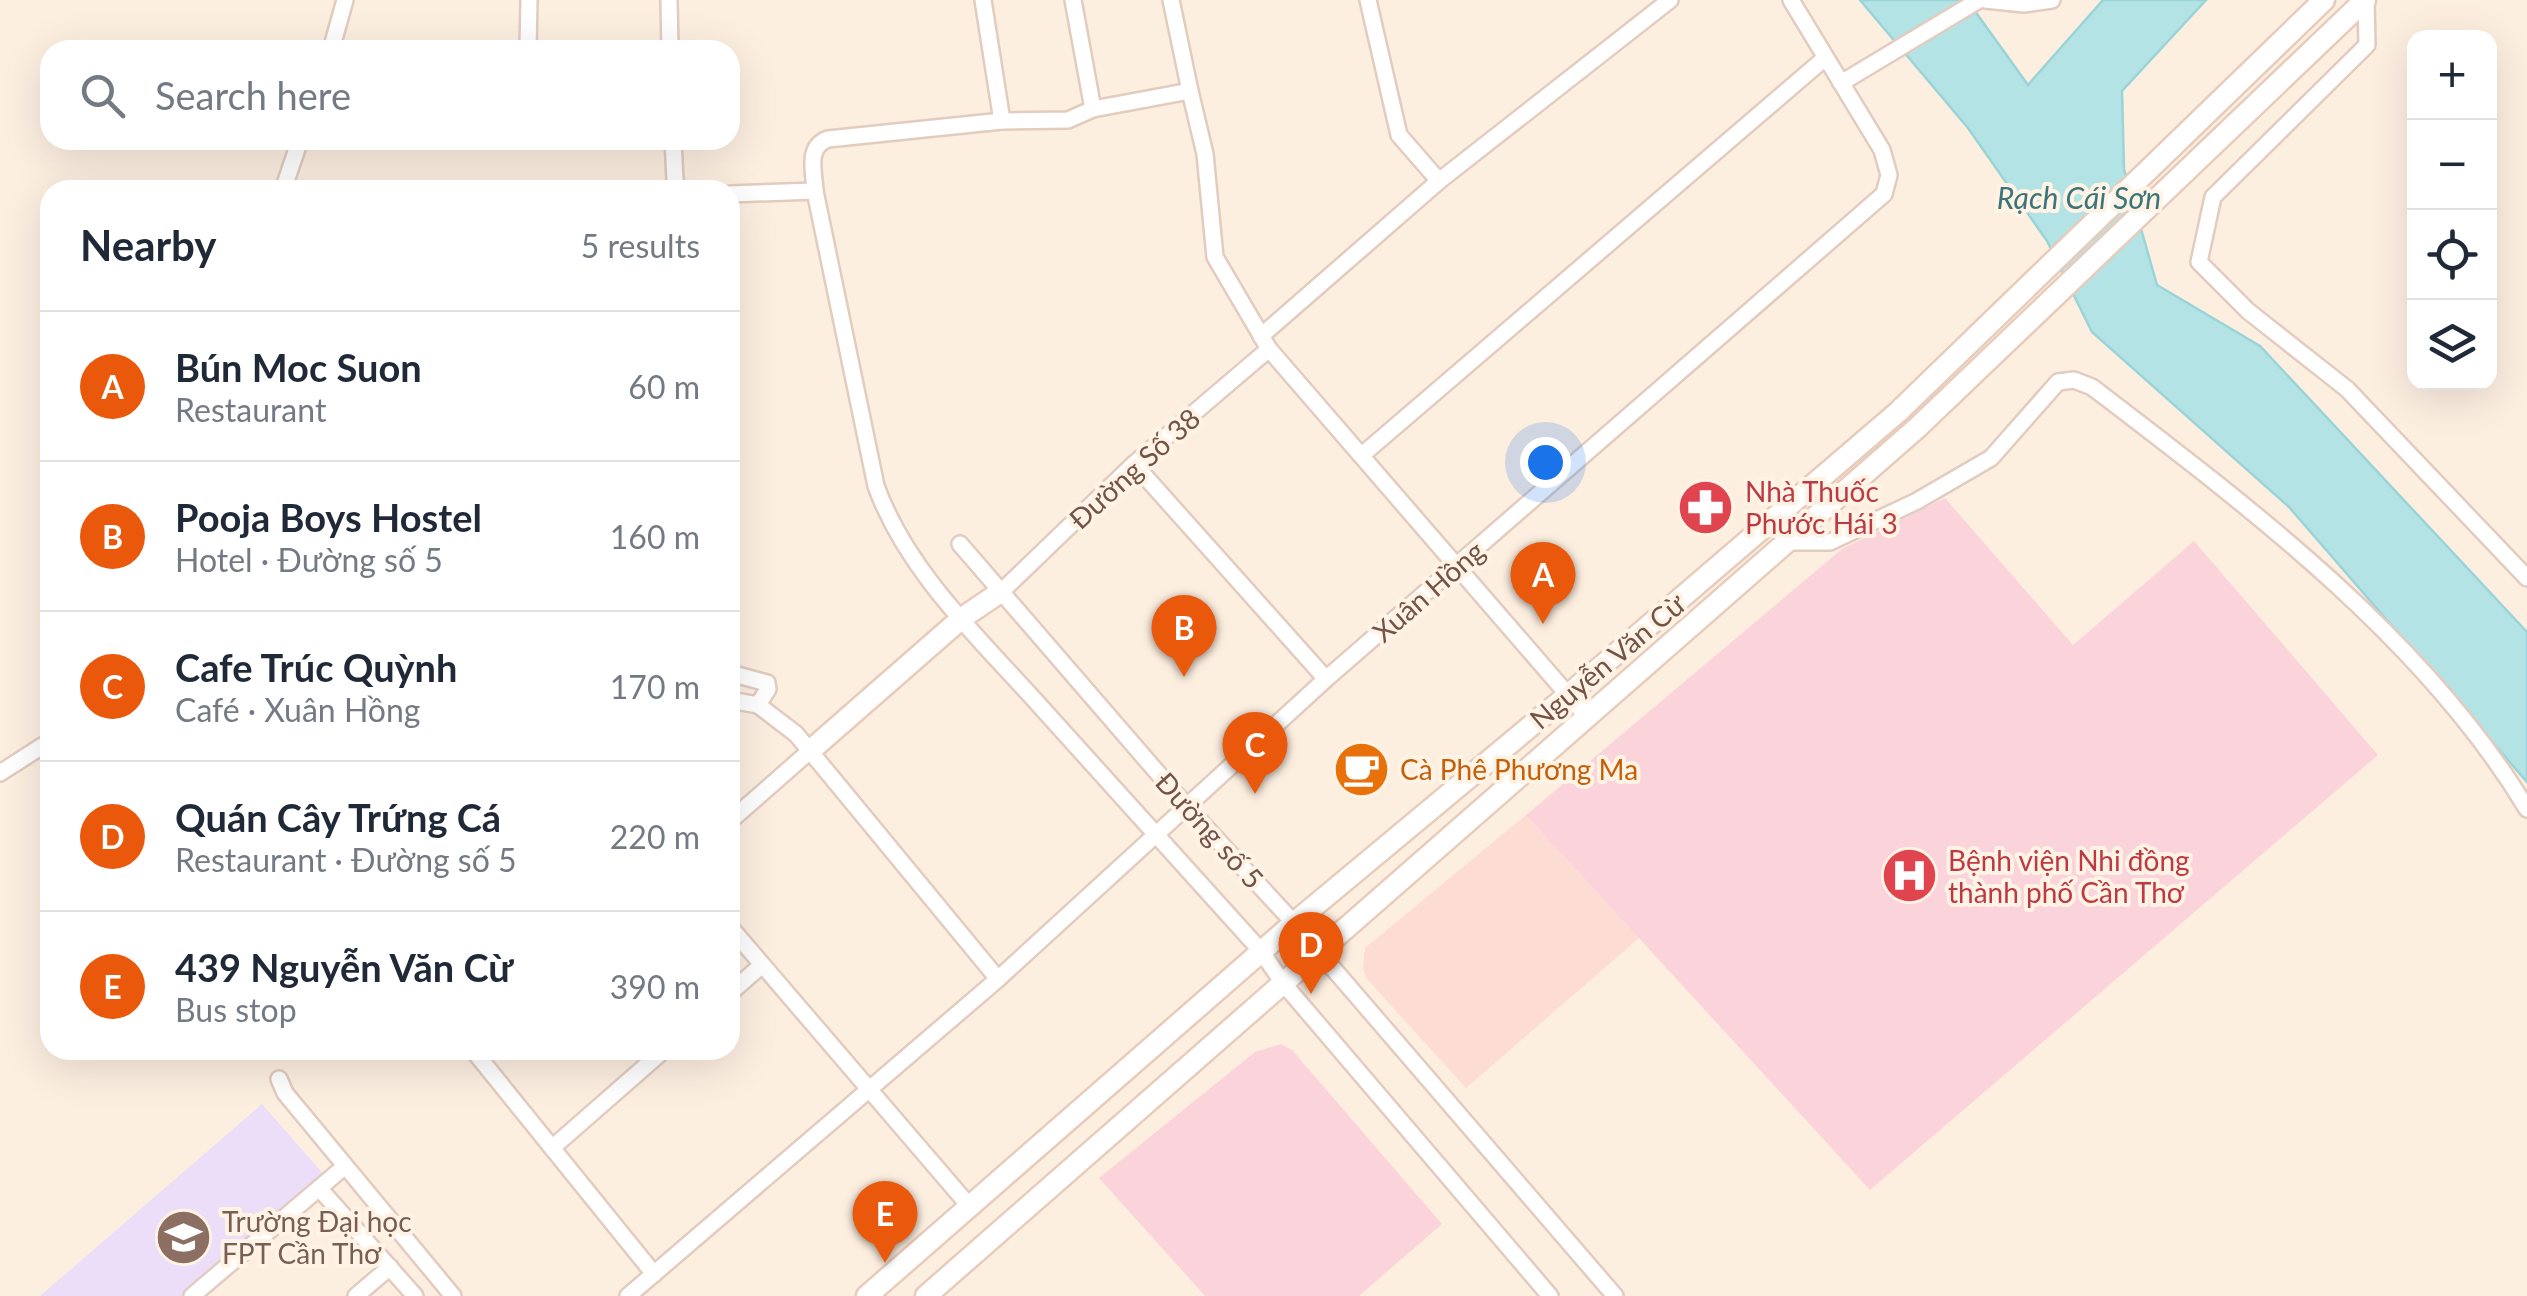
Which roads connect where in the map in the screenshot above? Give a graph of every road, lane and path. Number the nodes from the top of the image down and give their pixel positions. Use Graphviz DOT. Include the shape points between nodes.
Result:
graph roads {
  1 [pos="345,0"];
  2 [pos="528,0"];
  3 [pos="669,0"];
  4 [pos="983,0"];
  5 [pos="1073,0"];
  6 [pos="1171,0"];
  7 [pos="1368,0"];
  8 [pos="1670,0"];
  9 [pos="1790,0"];
  10 [pos="1982,0"];
  11 [pos="2052,0"];
  12 [pos="2324,0"];
  13 [pos="2366,0"];
  14 [pos="334,40"];
  15 [pos="528,40"];
  16 [pos="670,40"];
  17 [pos="1825,58"];
  18 [pos="1841,84"];
  19 [pos="1190,91"];
  20 [pos="1093,109"];
  21 [pos="1002,121"];
  22 [pos="296,150"];
  23 [pos="674,150"];
  24 [pos="286,180"];
  25 [pos="675,180"];
  26 [pos="1439,181"];
  27 [pos="816,190"];
  28 [pos="740,194"];
  29 [pos="1265,342"];
  30 [pos="1362,455"];
  31 [pos="1134,464"];
  32 [pos="1787,542"];
  33 [pos="960,544"];
  34 [pos="1458,564"];
  35 [pos="2527,578"];
  36 [pos="1002,591"];
  37 [pos="962,618"];
  38 [pos="740,676"];
  39 [pos="1326,680"];
  40 [pos="1568,695"];
  41 [pos="740,702"];
  42 [pos="758,705"];
  43 [pos="1587,716"];
  44 [pos="40,747"];
  45 [pos="811,750"];
  46 [pos="0,773"];
  47 [pos="1188,808"];
  48 [pos="2527,809"];
  49 [pos="740,812"];
  50 [pos="1157,836"];
  51 [pos="1294,923"];
  52 [pos="740,939"];
  53 [pos="1261,952"];
  54 [pos="1317,954"];
  55 [pos="762,964"];
  56 [pos="998,980"];
  57 [pos="1283,983"];
  58 [pos="740,984"];
  59 [pos="481,1060"];
  60 [pos="653,1060"];
  61 [pos="279,1079"];
  62 [pos="869,1089"];
  63 [pos="552,1148"];
  64 [pos="344,1166"];
  65 [pos="319,1188"];
  66 [pos="971,1208"];
  67 [pos="996,1236"];
  68 [pos="390,1267"];
  69 [pos="654,1274"];
  70 [pos="192,1296"];
  71 [pos="356,1296"];
  72 [pos="415,1296"];
  73 [pos="454,1296"];
  74 [pos="628,1296"];
  75 [pos="867,1296"];
  76 [pos="926,1296"];
  77 [pos="1550,1296"];
  78 [pos="1615,1296"];
  1 -- 14 [label="street"];
  2 -- 15 [label="street"];
  3 -- 16 [label="street"];
  4 -- 21 [label="street"];
  5 -- 20 [label="street"];
  6 -- 19 [label="street"];
  7 -- 26 [label="street" via="1399,135"];
  8 -- 26 [label="street, Đường Số 38"];
  9 -- 17 [label="street"];
  10 -- 11 [label="street"];
  10 -- 18 [label="street"];
  12 -- 40 [label="main road, Nguyễn Văn Cừ" via="1898,412"];
  13 -- 32 [label="main road, Nguyễn Văn Cừ" via="1918,427"];
  13 -- 35 [label="street" via="2367,44 2213,197 2199,262 2248,311 2347,389"];
  17 -- 18 [label="street"];
  17 -- 30 [label="street"];
  18 -- 34 [label="street, Xuân Hồng" via="1882,150 1890,176 1884,194"];
  19 -- 20 [label="street"];
  19 -- 29 [label="street" via="1205,154 1215,257"];
  20 -- 21 [label="street" via="1068,120"];
  21 -- 27 [label="street, Đường số 5" via="828,139 814,150"];
  22 -- 24 [label="street"];
  23 -- 25 [label="street"];
  26 -- 29 [label="street, Đường Số 38"];
  27 -- 28 [label="street"];
  27 -- 37 [label="street, Đường số 5" via="876,486 907,550"];
  29 -- 30 [label="street"];
  29 -- 31 [label="street, Đường Số 38"];
  30 -- 34 [label="street"];
  31 -- 36 [label="street, Đường Số 38"];
  31 -- 39 [label="street"];
  32 -- 43 [label="main road, Nguyễn Văn Cừ"];
  32 -- 48 [label="street" via="1830,542 1917,501 1991,458 2058,382 2074,380 2228,490 2375,619 2498,761"];
  33 -- 36 [label="street, Đường số 5"];
  34 -- 39 [label="street, Xuân Hồng"];
  34 -- 40 [label="street"];
  36 -- 37 [label="main road"];
  36 -- 47 [label="street, Đường số 5"];
  37 -- 45 [label="main road"];
  37 -- 50 [label="street, Đường số 5"];
  38 -- 42 [label="street" via="768,683"];
  39 -- 47 [label="street, Xuân Hồng"];
  40 -- 43 [label="street"];
  40 -- 51 [label="main road, Nguyễn Văn Cừ"];
  41 -- 42 [label="street"];
  42 -- 45 [label="street"];
  43 -- 54 [label="main road, Nguyễn Văn Cừ"];
  44 -- 46 [label="street"];
  45 -- 49 [label="street"];
  45 -- 56 [label="street"];
  47 -- 50 [label="street, Xuân Hồng"];
  47 -- 51 [label="street, Đường số 5"];
  50 -- 53 [label="street, Đường số 5"];
  50 -- 56 [label="street, Xuân Hồng"];
  51 -- 53 [label="main road, Nguyễn Văn Cừ"];
  51 -- 54 [label="street, Đường số 5"];
  52 -- 55 [label="street"];
  53 -- 57 [label="street, Đường số 5"];
  53 -- 66 [label="main road, Nguyễn Văn Cừ"];
  54 -- 57 [label="main road, Nguyễn Văn Cừ"];
  54 -- 78 [label="street, Đường số 5"];
  55 -- 58 [label="street"];
  55 -- 62 [label="street"];
  56 -- 62 [label="street, Xuân Hồng"];
  57 -- 67 [label="main road, Nguyễn Văn Cừ"];
  57 -- 77 [label="street, Đường số 5"];
  59 -- 63 [label="street"];
  60 -- 63 [label="street"];
  61 -- 64 [label="street"];
  62 -- 66 [label="street"];
  62 -- 69 [label="street, Xuân Hồng"];
  63 -- 69 [label="street"];
  64 -- 65 [label="street"];
  64 -- 73 [label="street"];
  65 -- 68 [label="street"];
  65 -- 70 [label="street"];
  66 -- 67 [label="main road"];
  66 -- 75 [label="main road, Nguyễn Văn Cừ"];
  67 -- 76 [label="main road, Nguyễn Văn Cừ"];
  68 -- 71 [label="street"];
  68 -- 72 [label="street"];
  69 -- 74 [label="street, Xuân Hồng"];
}
